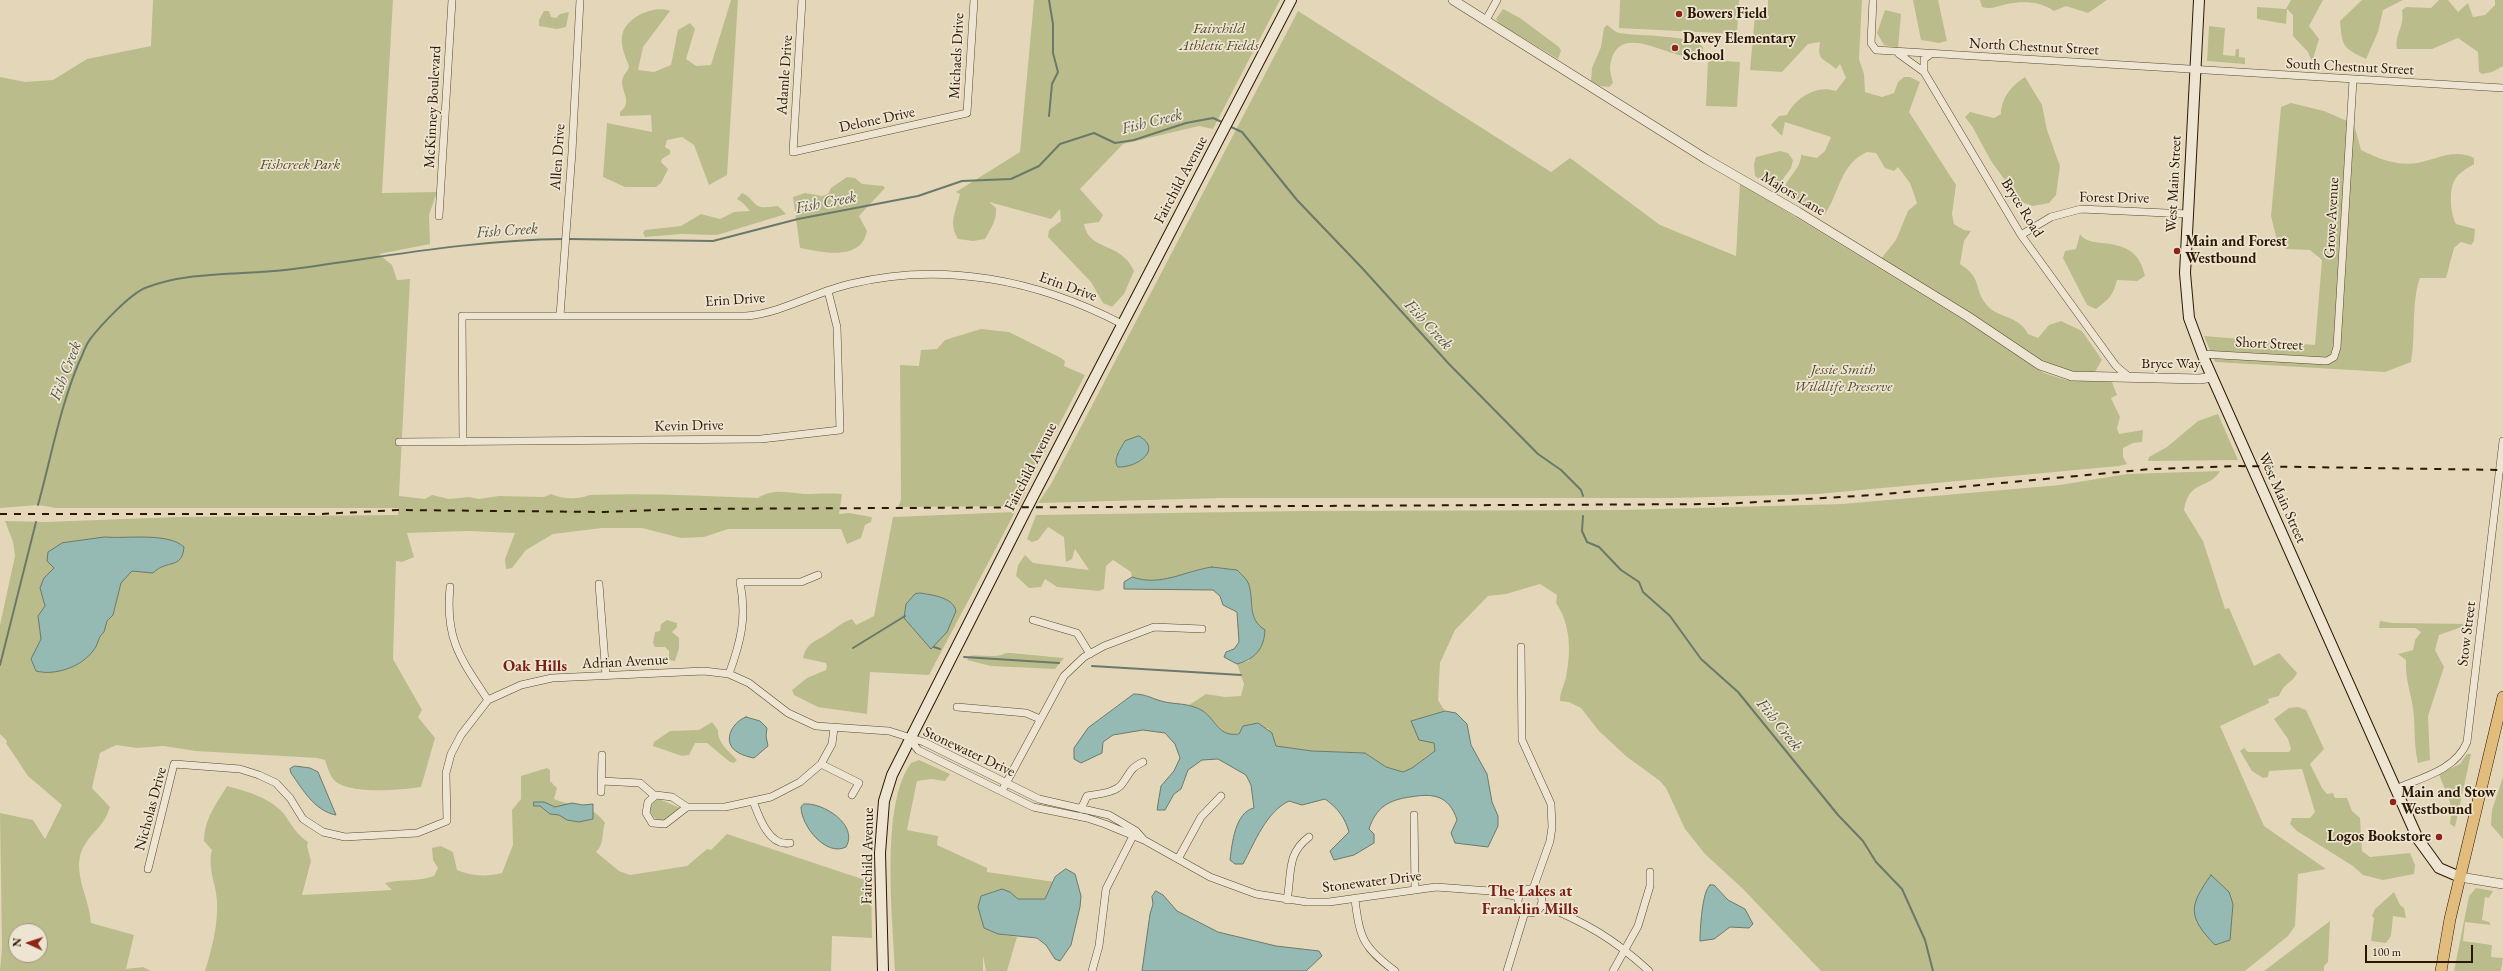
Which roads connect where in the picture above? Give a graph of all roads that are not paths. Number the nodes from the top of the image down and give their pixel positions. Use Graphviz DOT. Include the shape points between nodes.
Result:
graph roads {
  1 [pos="452,0"];
  2 [pos="580,0"];
  3 [pos="802,0"];
  4 [pos="974,0"];
  5 [pos="1291,0"];
  6 [pos="1453,0"];
  7 [pos="1497,0"];
  8 [pos="1873,0"];
  9 [pos="2199,0"];
  10 [pos="1486,20"];
  11 [pos="1895,53"];
  12 [pos="1931,54"];
  13 [pos="2195,70"];
  14 [pos="1924,72"];
  15 [pos="2352,80"];
  16 [pos="2503,88"];
  17 [pos="967,114"];
  18 [pos="793,152"];
  19 [pos="2188,214"];
  20 [pos="439,216"];
  21 [pos="2022,235"];
  22 [pos="828,291"];
  23 [pos="560,316"];
  24 [pos="1122,324"];
  25 [pos="2202,354"];
  26 [pos="2334,357"];
  27 [pos="2212,377"];
  28 [pos="2130,378"];
  29 [pos="2503,441"];
  30 [pos="399,442"];
  31 [pos="463,442"];
  32 [pos="2499,503"];
  33 [pos="818,575"];
  34 [pos="599,584"];
  35 [pos="450,587"];
  36 [pos="1033,620"];
  37 [pos="1202,629"];
  38 [pos="1521,647"];
  39 [pos="1090,654"];
  40 [pos="728,674"];
  41 [pos="606,676"];
  42 [pos="2503,697"];
  43 [pos="488,700"];
  44 [pos="957,707"];
  45 [pos="1040,719"];
  46 [pos="834,728"];
  47 [pos="909,738"];
  48 [pos="602,754"];
  49 [pos="1143,762"];
  50 [pos="186,764"];
  51 [pos="821,764"];
  52 [pos="601,781"];
  53 [pos="1006,782"];
  54 [pos="2395,789"];
  55 [pos="601,792"];
  56 [pos="1001,792"];
  57 [pos="852,795"];
  58 [pos="655,796"];
  59 [pos="1221,796"];
  60 [pos="753,801"];
  61 [pos="687,807"];
  62 [pos="1082,808"];
  63 [pos="1414,815"];
  64 [pos="1134,834"];
  65 [pos="1309,837"];
  66 [pos="790,843"];
  67 [pos="1178,859"];
  68 [pos="148,870"];
  69 [pos="1650,872"];
  70 [pos="2460,877"];
  71 [pos="2503,884"];
  72 [pos="1533,889"];
  73 [pos="1415,890"];
  74 [pos="1518,897"];
  75 [pos="1287,900"];
  76 [pos="1355,900"];
  77 [pos="1541,904"];
  78 [pos="1525,912"];
  79 [pos="1625,949"];
  80 [pos="883,971"];
  81 [pos="1092,971"];
  82 [pos="1394,971"];
  83 [pos="1507,971"];
  84 [pos="1613,971"];
  85 [pos="1649,971"];
  86 [pos="2441,971"];
  1 -- 20 [label="street, McKinney Boulevard"];
  2 -- 23 [label="street, Allen Drive"];
  3 -- 18 [label="street, Adamle Drive"];
  4 -- 17 [label="street, Michaels Drive"];
  5 -- 24 [label="main road, Fairchild Avenue"];
  6 -- 10 [label="street, Majors Lane"];
  7 -- 10 [label="street"];
  8 -- 11 [label="street, North Chestnut Street" via="1872,47"];
  9 -- 13 [label="main road, West Main Street"];
  10 -- 28 [label="street, Majors Lane" via="1706,159 1798,212 1967,316 2040,365 2072,376"];
  11 -- 12 [label="street, North Chestnut Street"];
  11 -- 14 [label="street, Bryce Road"];
  12 -- 13 [label="street, North Chestnut Street"];
  12 -- 14 [label="street" via="1924,59"];
  13 -- 15 [label="street, South Chestnut Street"];
  13 -- 19 [label="main road, West Main Street"];
  14 -- 21 [label="street, Bryce Road"];
  15 -- 16 [label="street, South Chestnut Street"];
  15 -- 26 [label="street, Grove Avenue" via="2337,347"];
  17 -- 18 [label="street, Delone Drive"];
  19 -- 21 [label="street, Forest Drive" via="2081,209 2050,217"];
  19 -- 25 [label="main road, West Main Street" via="2184,273 2186,303"];
  21 -- 28 [label="street, Bryce Road" via="2116,366"];
  22 -- 23 [label="street, Erin Drive" via="776,310 751,315"];
  22 -- 24 [label="street, Erin Drive" via="877,278 946,274 974,276 1017,283 1061,297"];
  22 -- 31 [label="street, Kevin Drive" via="837,327 840,430 780,438"];
  23 -- 31 [label="street, Erin Drive" via="462,316"];
  24 -- 47 [label="main road, Fairchild Avenue"];
  25 -- 26 [label="street, Short Street" via="2327,360"];
  25 -- 27 [label="main road, West Main Street"];
  27 -- 28 [label="street, Bryce Way"];
  27 -- 54 [label="main road, West Main Street"];
  29 -- 32 [label="street, Stow Street"];
  30 -- 31 [label="street, Kevin Drive"];
  32 -- 54 [label="street, Stow Street" via="2467,742 2463,752 2449,765"];
  33 -- 40 [label="street" via="801,582 740,582 743,596 740,642"];
  34 -- 41 [label="street"];
  35 -- 43 [label="street" via="449,620 460,658"];
  36 -- 39 [label="street" via="1076,633"];
  37 -- 39 [label="street" via="1154,627"];
  38 -- 72 [label="street" via="1522,740 1551,804 1552,821 1550,841"];
  39 -- 45 [label="street" via="1064,676"];
  40 -- 41 [label="street, Adrian Avenue" via="704,671"];
  40 -- 46 [label="street, Adrian Avenue" via="749,683 788,713 816,726"];
  41 -- 43 [label="street, Adrian Avenue" via="552,678 521,686"];
  42 -- 70 [label="main road"];
  43 -- 50 [label="street, Adrian Avenue" via="461,735 451,754 446,773 447,821 417,833 345,837 323,832 303,819 290,798 276,783 259,774 240,769"];
  44 -- 45 [label="street" via="1026,713"];
  45 -- 53 [label="street"];
  46 -- 47 [label="street, Adrian Avenue" via="889,731"];
  46 -- 51 [label="street" via="832,744"];
  47 -- 53 [label="street, Stonewater Drive" via="924,742"];
  47 -- 56 [label="street, Stonewater Drive" via="918,750"];
  47 -- 80 [label="main road, Fairchild Avenue" via="889,783 882,816 880,853"];
  48 -- 52 [label="street"];
  49 -- 62 [label="street" via="1131,768 1122,784 1114,790 1087,796"];
  50 -- 68 [label="street, Nicholas Drive" via="174,764"];
  51 -- 57 [label="street" via="859,783"];
  51 -- 60 [label="street" via="800,782 771,797"];
  52 -- 55 [label="street"];
  52 -- 58 [label="street" via="640,783"];
  53 -- 56 [label="street"];
  53 -- 62 [label="street, Stonewater Drive" via="1039,799"];
  54 -- 70 [label="main road, West Main Street" via="2428,855 2440,868"];
  56 -- 64 [label="street, Stonewater Drive" via="1033,808 1087,818"];
  58 -- 61 [label="street" via="672,797"];
  58 -- 61 [label="street" via="646,807 648,819 652,823 665,824"];
  59 -- 67 [label="street" via="1201,817"];
  60 -- 61 [label="street" via="725,807"];
  60 -- 66 [label="street" via="774,841"];
  62 -- 64 [label="street, Stonewater Drive" via="1109,815"];
  63 -- 73 [label="street"];
  64 -- 67 [label="street, Stonewater Drive"];
  64 -- 81 [label="street" via="1106,889"];
  65 -- 75 [label="street" via="1300,844 1292,856"];
  67 -- 75 [label="street, Stonewater Drive" via="1232,887"];
  69 -- 79 [label="street" via="1647,898 1638,926"];
  70 -- 71 [label="street"];
  70 -- 86 [label="main road"];
  72 -- 74 [label="street" via="1524,890"];
  72 -- 77 [label="street" via="1540,895"];
  73 -- 74 [label="street, Stonewater Drive" via="1459,888"];
  73 -- 76 [label="street, Stonewater Drive"];
  74 -- 78 [label="street" via="1519,906"];
  75 -- 76 [label="street, Stonewater Drive"];
  76 -- 82 [label="street" via="1358,925 1365,945"];
  77 -- 78 [label="street" via="1535,912"];
  77 -- 79 [label="street" via="1585,923"];
  78 -- 83 [label="street"];
  79 -- 84 [label="street"];
  79 -- 85 [label="street"];
}
